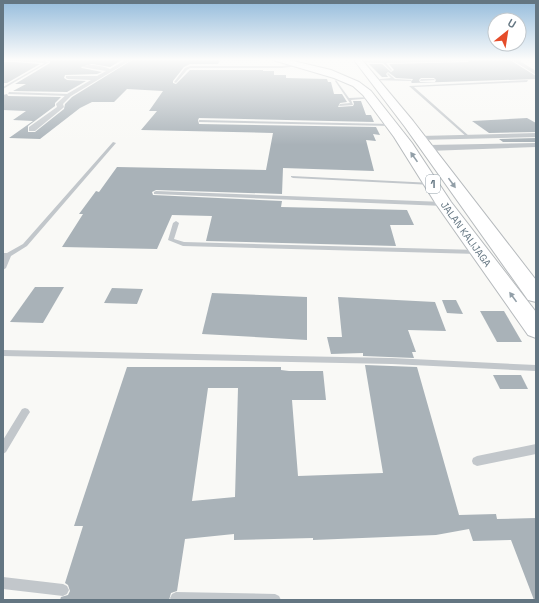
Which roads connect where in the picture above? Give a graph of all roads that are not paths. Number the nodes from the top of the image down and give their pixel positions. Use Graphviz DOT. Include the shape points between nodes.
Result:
graph roads {
  1 [pos="81,88"];
  2 [pos="341,88"];
  3 [pos="361,88"];
  4 [pos="379,88"];
  5 [pos="413,88"];
  6 [pos="9,93"];
  7 [pos="69,95"];
  8 [pos="371,98"];
  9 [pos="349,99"];
  10 [pos="340,105"];
  11 [pos="200,121"];
  12 [pos="409,124"];
  13 [pos="392,125"];
  14 [pos="32,129"];
  15 [pos="536,135"];
  16 [pos="468,137"];
  17 [pos="114,143"];
  18 [pos="423,143"];
  19 [pos="536,145"];
  20 [pos="293,177"];
  21 [pos="433,184"];
  22 [pos="156,193"];
  23 [pos="444,204"];
  24 [pos="176,223"];
  25 [pos="480,252"];
  26 [pos="6,255"];
  27 [pos="3,268"];
  28 [pos="535,292"];
  29 [pos="536,329"];
  30 [pos="3,353"];
  31 [pos="536,368"];
  32 [pos="25,412"];
  33 [pos="3,449"];
  34 [pos="536,449"];
  35 [pos="477,461"];
  36 [pos="3,583"];
  37 [pos="63,590"];
  38 [pos="176,598"];
  39 [pos="275,600"];
  1 -- 7 [label="street"];
  2 -- 9 [label="lane"];
  3 -- 8 [label="highway, JALAN KALIJAGA / 1"];
  4 -- 12 [label="highway, JALAN KALIJAGA / 1"];
  5 -- 16 [label="lane"];
  6 -- 7 [label="lane"];
  7 -- 14 [label="street" via="60,102 61,107"];
  8 -- 9 [label="lane"];
  8 -- 13 [label="highway, JALAN KALIJAGA / 1"];
  9 -- 10 [label="lane" via="352,104"];
  11 -- 13 [label="lane"];
  12 -- 13 [label="highway"];
  12 -- 18 [label="highway, JALAN KALIJAGA / 1"];
  21 -- 13 [label="highway, JALAN KALIJAGA / 1, one-way"];
  15 -- 16 [label="street"];
  16 -- 18 [label="street"];
  17 -- 26 [label="lane" via="25,245"];
  18 -- 19 [label="street"];
  18 -- 28 [label="highway, JALAN KALIJAGA / 1, one-way"];
  20 -- 21 [label="lane"];
  21 -- 23 [label="highway, JALAN KALIJAGA / 1"];
  22 -- 23 [label="lane"];
  23 -- 25 [label="highway, JALAN KALIJAGA / 1"];
  24 -- 25 [label="lane" via="171,240 183,244"];
  29 -- 25 [label="highway, JALAN KALIJAGA / 1, one-way"];
  26 -- 27 [label="lane"];
  30 -- 31 [label="lane" via="392,361"];
  32 -- 33 [label="lane"];
  34 -- 35 [label="lane"];
  36 -- 37 [label="lane"];
  38 -- 39 [label="lane"];
}
